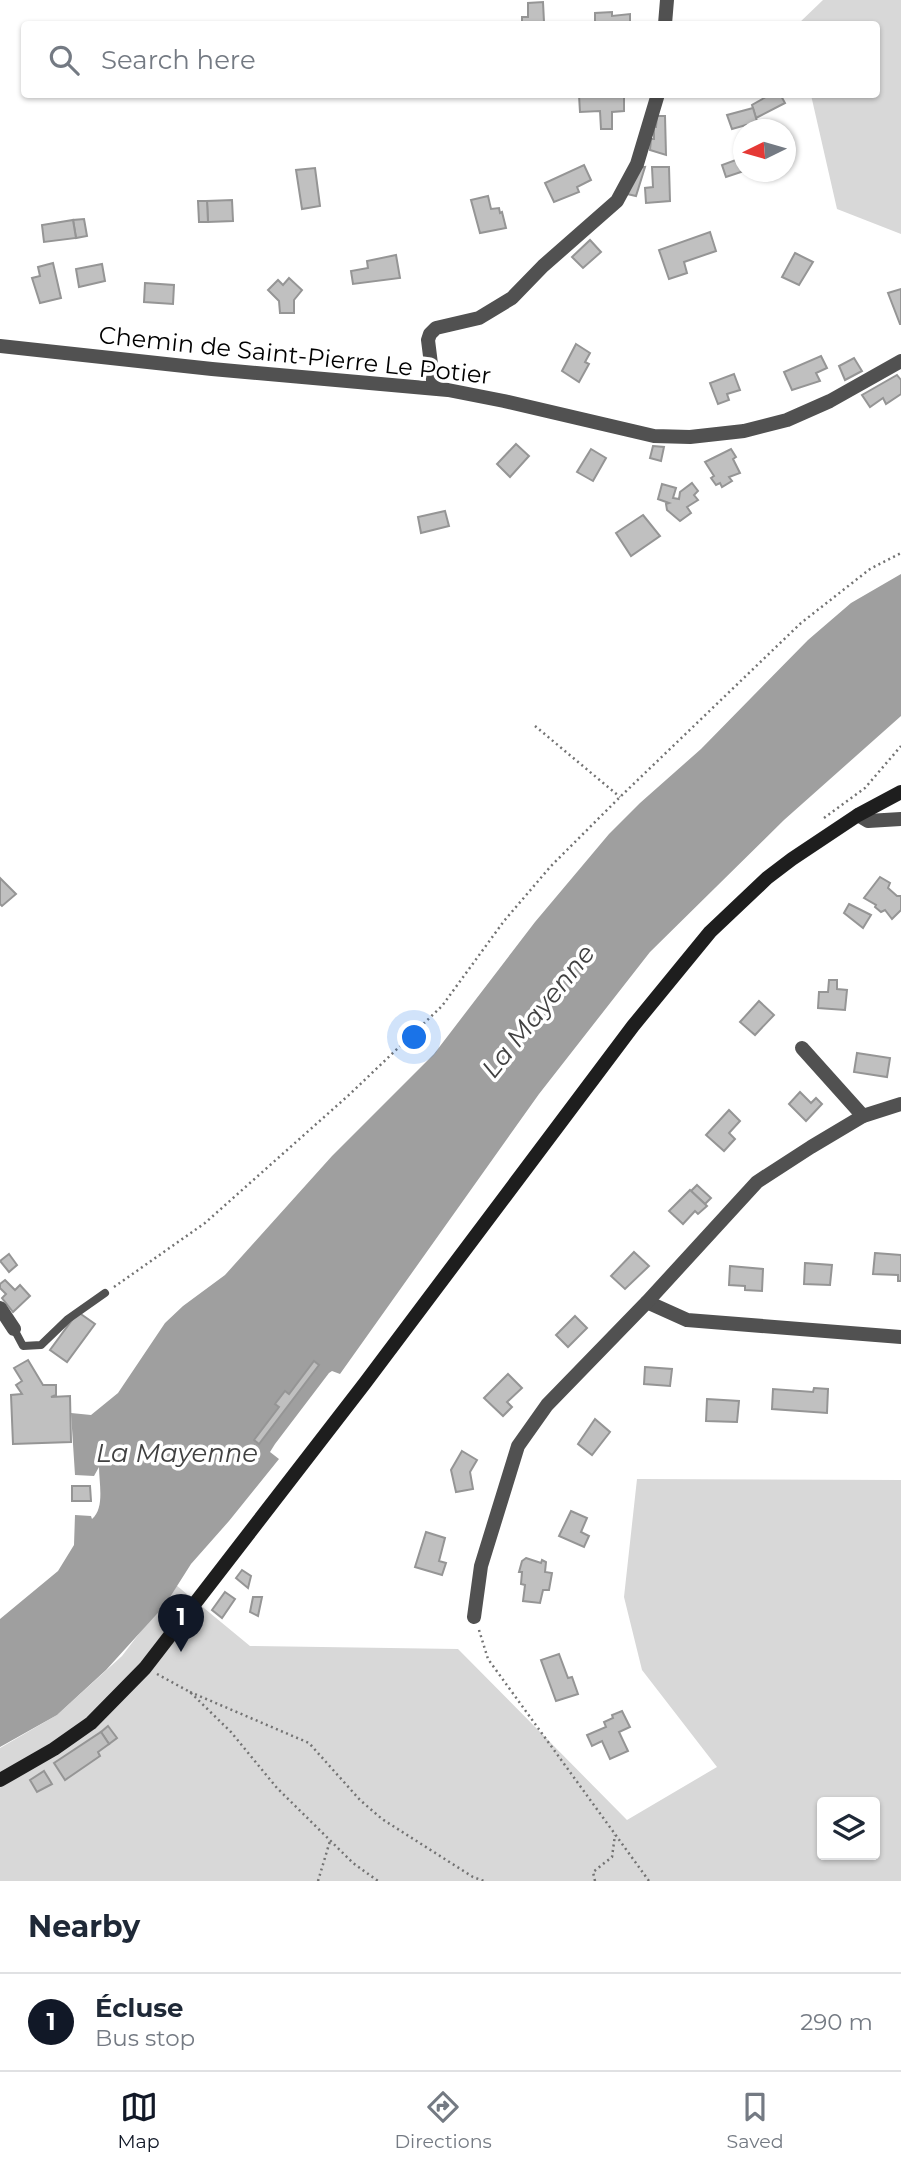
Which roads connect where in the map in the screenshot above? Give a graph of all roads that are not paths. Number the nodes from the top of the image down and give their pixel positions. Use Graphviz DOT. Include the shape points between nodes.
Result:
graph roads {
  1 [pos="667,0"];
  2 [pos="665,21"];
  3 [pos="657,98"];
  4 [pos="0,346"];
  5 [pos="901,361"];
  6 [pos="434,388"];
  7 [pos="901,792"];
  8 [pos="858,815"];
  9 [pos="901,819"];
  10 [pos="802,1048"];
  11 [pos="901,1104"];
  12 [pos="863,1116"];
  13 [pos="105,1293"];
  14 [pos="647,1302"];
  15 [pos="0,1308"];
  16 [pos="14,1329"];
  17 [pos="901,1337"];
  18 [pos="474,1617"];
  19 [pos="0,1780"];
  1 -- 2 [label="street"];
  3 -- 6 [label="street" via="636,164 617,201 512,298 479,318 436,328 430,334"];
  4 -- 6 [label="street, Chemin de Saint-Pierre Le Potier"];
  5 -- 6 [label="street, Chemin de Saint-Pierre Le Potier" via="786,420 744,431 690,437 654,436"];
  7 -- 8 [label="main road"];
  8 -- 9 [label="street" via="868,821"];
  8 -- 19 [label="main road" via="767,878 710,932 674,975 145,1668 91,1723"];
  10 -- 12 [label="street"];
  11 -- 12 [label="street"];
  12 -- 14 [label="street" via="757,1182"];
  13 -- 16 [label="lane" via="41,1345 23,1346"];
  14 -- 17 [label="street" via="687,1320"];
  14 -- 18 [label="street" via="547,1405 518,1446 481,1566"];
  15 -- 16 [label="street"];
}
